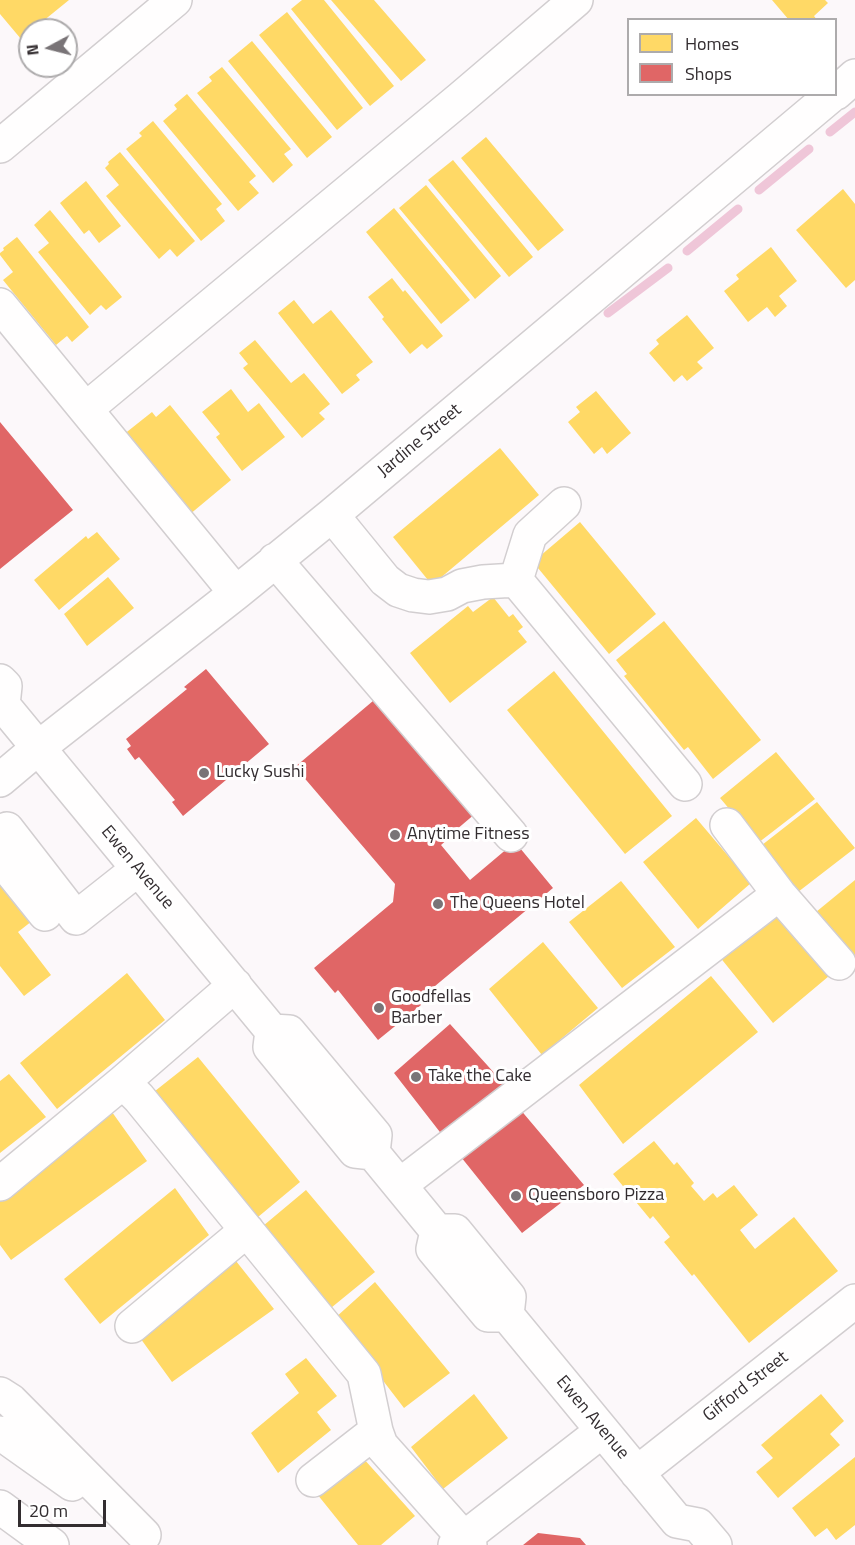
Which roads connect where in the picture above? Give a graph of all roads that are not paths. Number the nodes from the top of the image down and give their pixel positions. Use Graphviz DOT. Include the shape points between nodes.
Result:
graph roads {
  1 [pos="174,0"];
  2 [pos="576,0"];
  3 [pos="855,76"];
  4 [pos="837,91"];
  5 [pos="832,96"];
  6 [pos="0,146"];
  7 [pos="0,305"];
  8 [pos="86,409"];
  9 [pos="564,504"];
  10 [pos="332,515"];
  11 [pos="275,560"];
  12 [pos="516,580"];
  13 [pos="236,593"];
  14 [pos="1,696"];
  15 [pos="38,748"];
  16 [pos="0,780"];
  17 [pos="685,784"];
  18 [pos="727,825"];
  19 [pos="0,834"];
  20 [pos="511,834"];
  21 [pos="0,858"];
  22 [pos="138,869"];
  23 [pos="779,894"];
  24 [pos="76,918"];
  25 [pos="838,963"];
  26 [pos="235,986"];
  27 [pos="123,1082"];
  28 [pos="0,1184"];
  29 [pos="400,1185"];
  30 [pos="247,1230"];
  31 [pos="851,1312"];
  32 [pos="132,1326"];
  33 [pos="0,1394"];
  34 [pos="376,1431"];
  35 [pos="602,1431"];
  36 [pos="0,1434"];
  37 [pos="637,1473"];
  38 [pos="314,1480"];
  39 [pos="0,1507"];
  40 [pos="676,1533"];
  41 [pos="150,1540"];
  42 [pos="463,1543"];
  43 [pos="52,1545"];
  44 [pos="715,1545"];
  1 -- 6 [label="main road"];
  2 -- 8 [label="main road"];
  3 -- 4 [label="main road, Jardine Street"];
  5 -- 10 [label="main road, Jardine Street"];
  7 -- 8 [label="main road"];
  8 -- 13 [label="main road"];
  9 -- 12 [label="main road" via="530,535"];
  10 -- 11 [label="main road, Jardine Street"];
  10 -- 12 [label="main road" via="385,580 398,590 429,597 462,586"];
  11 -- 13 [label="main road, Jardine Street"];
  11 -- 20 [label="main road"];
  12 -- 17 [label="main road"];
  13 -- 15 [label="main road, Jardine Street"];
  14 -- 15 [label="main road, Ewen Avenue"];
  15 -- 16 [label="main road, Jardine Street"];
  15 -- 22 [label="main road, Ewen Avenue"];
  18 -- 23 [label="main road"];
  19 -- 24 [label="main road" via="7,829"];
  21 -- 24 [label="main road" via="59,931"];
  22 -- 24 [label="main road"];
  22 -- 26 [label="main road, Ewen Avenue"];
  23 -- 25 [label="main road"];
  23 -- 29 [label="main road"];
  26 -- 27 [label="main road"];
  26 -- 29 [label="main road, Ewen Avenue" via="272,1031 289,1032 375,1135 373,1153"];
  27 -- 28 [label="main road"];
  27 -- 30 [label="main road"];
  29 -- 35 [label="main road, Ewen Avenue" via="437,1231 455,1231 463,1240 509,1297 507,1315"];
  30 -- 32 [label="main road"];
  30 -- 34 [label="main road" via="364,1374"];
  31 -- 37 [label="main road, Gifford Street"];
  33 -- 41 [label="main road"];
  34 -- 38 [label="main road"];
  34 -- 42 [label="main road" via="381,1445"];
  35 -- 37 [label="main road, Ewen Avenue"];
  35 -- 42 [label="main road"];
  36 -- 41 [label="main road"];
  37 -- 40 [label="main road, Ewen Avenue"];
  39 -- 43 [label="main road"];
  40 -- 44 [label="main road, Ewen Avenue" via="698,1525"];
}
